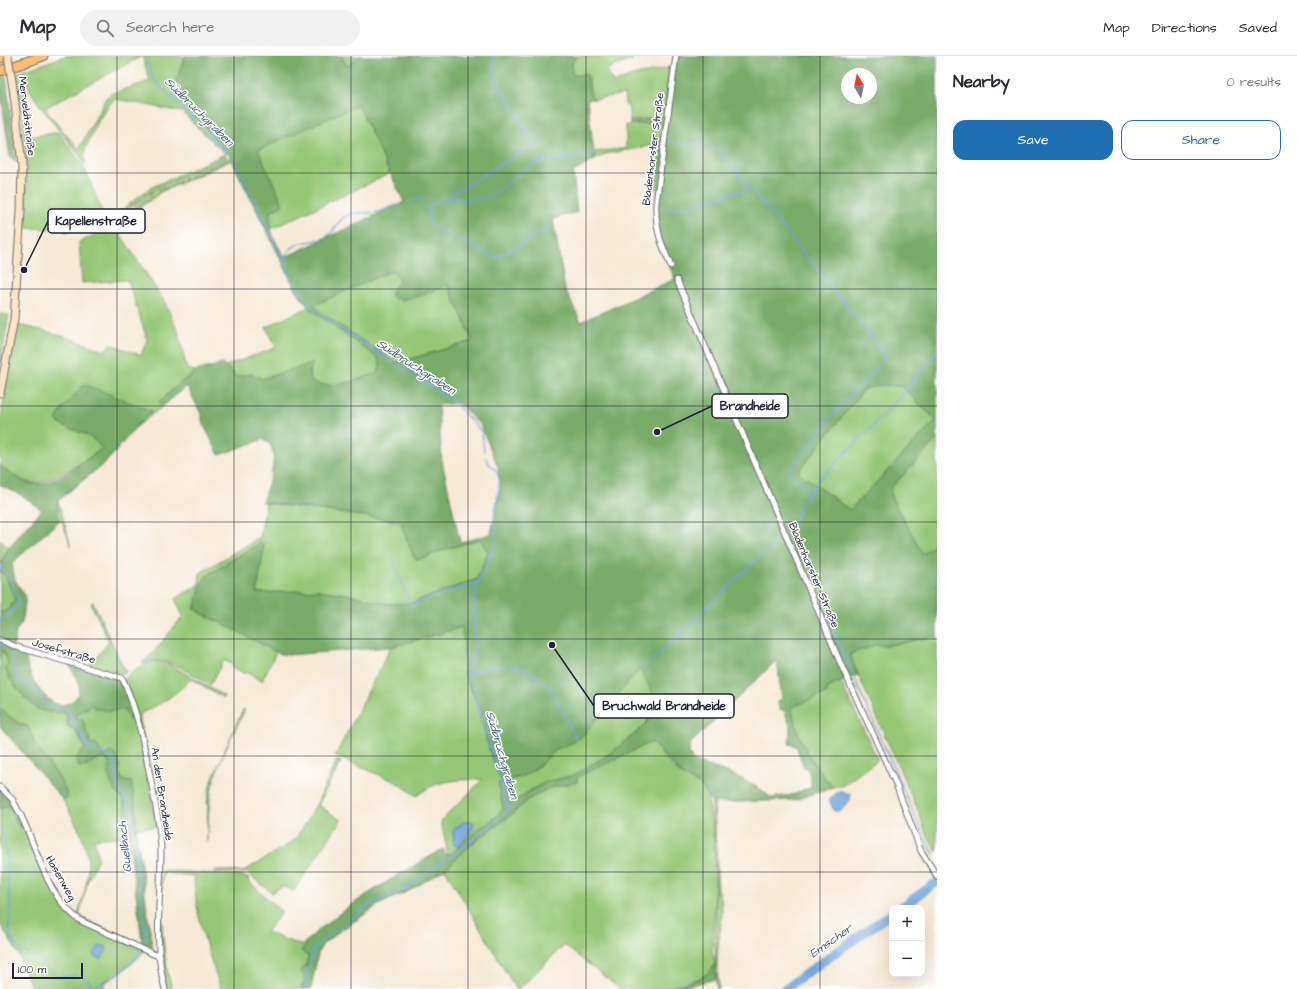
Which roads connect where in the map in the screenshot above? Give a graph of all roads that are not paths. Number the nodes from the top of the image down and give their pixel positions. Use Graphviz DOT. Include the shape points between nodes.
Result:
graph roads {
  1 [pos="7,56"];
  2 [pos="43,56"];
  3 [pos="676,56"];
  4 [pos="0,58"];
  5 [pos="0,71"];
  6 [pos="671,266"];
  7 [pos="677,280"];
  8 [pos="0,393"];
  9 [pos="0,640"];
  10 [pos="122,678"];
  11 [pos="0,787"];
  12 [pos="937,876"];
  13 [pos="160,957"];
  14 [pos="165,989"];
  1 -- 4 [label="highway"];
  1 -- 8 [label="street, Merveldtstraße, bridge" via="20,141 22,184 14,320"];
  2 -- 5 [label="highway"];
  3 -- 6 [label="street, Bladenhorster Straße" via="655,217 659,239"];
  7 -- 12 [label="street, Bladenhorster Straße" via="843,669 895,782 921,851"];
  9 -- 10 [label="street, Josefstraße"];
  10 -- 13 [label="street, An der Brandheide" via="141,734 159,833"];
  11 -- 13 [label="street, Hasenweg" via="12,799 22,817 36,853 61,902 81,921"];
  13 -- 14 [label="street, An der Brandheide"];
}
